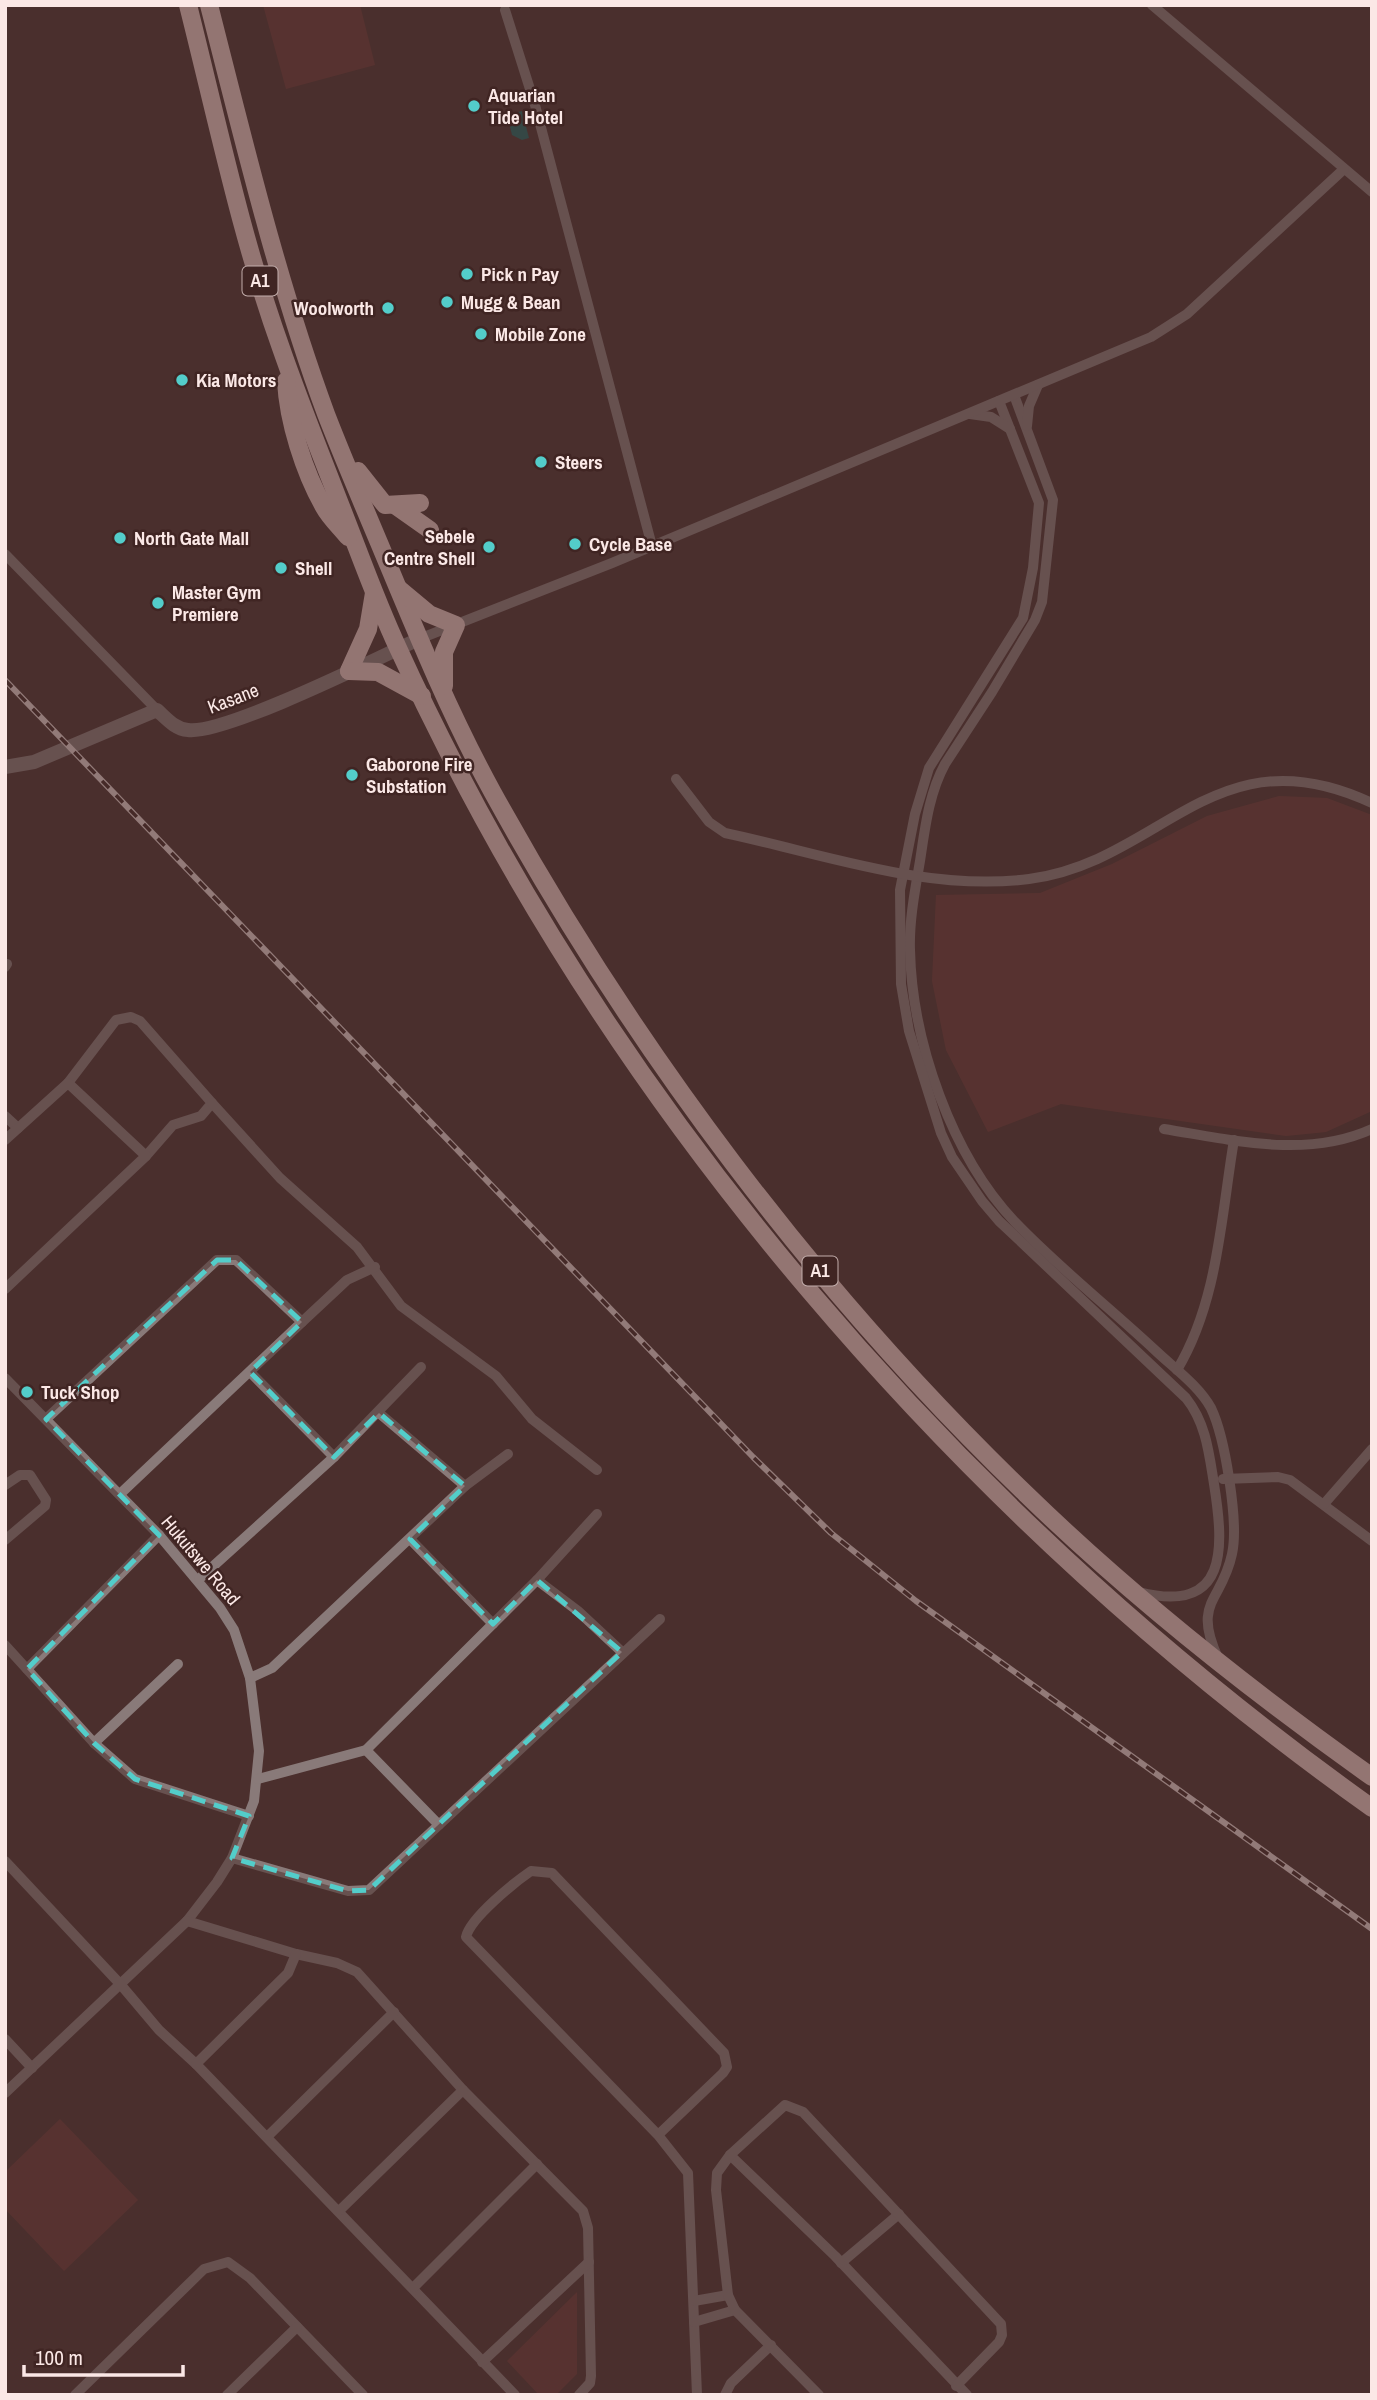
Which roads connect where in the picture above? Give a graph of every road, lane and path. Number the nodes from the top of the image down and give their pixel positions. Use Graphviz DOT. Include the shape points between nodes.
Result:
graph roads {
  1 [pos="188,5"];
  2 [pos="209,5"];
  3 [pos="1153,5"];
  4 [pos="505,10"];
  5 [pos="1344,170"];
  6 [pos="1372,192"];
  7 [pos="1038,385"];
  8 [pos="1014,395"];
  9 [pos="999,401"];
  10 [pos="326,413"];
  11 [pos="968,414"];
  12 [pos="1028,432"];
  13 [pos="1014,433"];
  14 [pos="420,503"];
  15 [pos="396,506"];
  16 [pos="430,530"];
  17 [pos="652,546"];
  18 [pos="5,554"];
  19 [pos="398,588"];
  20 [pos="374,593"];
  21 [pos="456,625"];
  22 [pos="419,639"];
  23 [pos="398,649"];
  24 [pos="349,671"];
  25 [pos="422,696"];
  26 [pos="447,703"];
  27 [pos="157,710"];
  28 [pos="5,767"];
  29 [pos="676,779"];
  30 [pos="1372,803"];
  31 [pos="902,874"];
  32 [pos="918,877"];
  33 [pos="68,1083"];
  34 [pos="212,1103"];
  35 [pos="5,1116"];
  36 [pos="18,1128"];
  37 [pos="1164,1129"];
  38 [pos="1372,1129"];
  39 [pos="5,1140"];
  40 [pos="1234,1140"];
  41 [pos="146,1156"];
  42 [pos="375,1267"];
  43 [pos="5,1289"];
  44 [pos="302,1322"];
  45 [pos="421,1367"];
  46 [pos="1177,1370"];
  47 [pos="250,1372"];
  48 [pos="5,1378"];
  49 [pos="379,1413"];
  50 [pos="46,1419"];
  51 [pos="1372,1449"];
  52 [pos="508,1454"];
  53 [pos="334,1457"];
  54 [pos="597,1470"];
  55 [pos="1227,1478"];
  56 [pos="1213,1480"];
  57 [pos="5,1485"];
  58 [pos="465,1486"];
  59 [pos="120,1494"];
  60 [pos="1324,1504"];
  61 [pos="597,1514"];
  62 [pos="159,1535"];
  63 [pos="410,1539"];
  64 [pos="5,1540"];
  65 [pos="1372,1541"];
  66 [pos="199,1579"];
  67 [pos="537,1580"];
  68 [pos="1133,1591"];
  69 [pos="660,1619"];
  70 [pos="493,1624"];
  71 [pos="5,1645"];
  72 [pos="622,1652"];
  73 [pos="1221,1662"];
  74 [pos="178,1664"];
  75 [pos="27,1669"];
  76 [pos="250,1678"];
  77 [pos="94,1743"];
  78 [pos="366,1751"];
  79 [pos="1372,1777"];
  80 [pos="258,1779"];
  81 [pos="1372,1808"];
  82 [pos="249,1816"];
  83 [pos="439,1825"];
  84 [pos="232,1858"];
  85 [pos="5,1861"];
  86 [pos="187,1921"];
  87 [pos="296,1954"];
  88 [pos="121,1985"];
  89 [pos="394,2012"];
  90 [pos="5,2039"];
  91 [pos="196,2064"];
  92 [pos="32,2068"];
  93 [pos="463,2090"];
  94 [pos="5,2093"];
  95 [pos="658,2135"];
  96 [pos="268,2136"];
  97 [pos="730,2155"];
  98 [pos="537,2164"];
  99 [pos="340,2210"];
  100 [pos="899,2214"];
  101 [pos="589,2262"];
  102 [pos="841,2263"];
  103 [pos="414,2287"];
  104 [pos="728,2295"];
  105 [pos="694,2301"];
  106 [pos="735,2309"];
  107 [pos="694,2322"];
  108 [pos="297,2328"];
  109 [pos="771,2345"];
  110 [pos="482,2362"];
  111 [pos="956,2386"];
  112 [pos="75,2395"];
  113 [pos="227,2395"];
  114 [pos="363,2395"];
  115 [pos="515,2395"];
  116 [pos="579,2395"];
  117 [pos="697,2395"];
  118 [pos="725,2395"];
  119 [pos="819,2395"];
  120 [pos="967,2395"];
  1 -- 20 [label="highway, A1" via="235,193 285,360"];
  2 -- 10 [label="highway, A1" via="269,235"];
  3 -- 5 [label="street"];
  4 -- 17 [label="street" via="535,105"];
  5 -- 6 [label="street"];
  5 -- 7 [label="street" via="1174,324"];
  7 -- 8 [label="street"];
  7 -- 12 [label="street" via="1028,412"];
  8 -- 9 [label="street"];
  8 -- 12 [label="street"];
  9 -- 11 [label="street"];
  9 -- 13 [label="street"];
  10 -- 15 [label="highway" via="368,487 385,505"];
  10 -- 19 [label="highway, A1"];
  11 -- 13 [label="street" via="991,417"];
  11 -- 17 [label="street"];
  12 -- 32 [label="street" via="1053,500 1042,602 1000,680 939,775"];
  13 -- 31 [label="street" via="1039,503 1026,606 929,768"];
  14 -- 15 [label="highway"];
  15 -- 16 [label="highway"];
  17 -- 21 [label="street"];
  18 -- 27 [label="street"];
  19 -- 21 [label="highway" via="429,614"];
  19 -- 22 [label="highway, A1"];
  20 -- 23 [label="highway, A1"];
  20 -- 24 [label="highway" via="368,629"];
  21 -- 22 [label="street"];
  21 -- 26 [label="highway" via="444,652"];
  22 -- 23 [label="street, Kasane"];
  22 -- 26 [label="highway, A1"];
  23 -- 24 [label="street, Kasane"];
  23 -- 25 [label="highway, A1"];
  24 -- 25 [label="highway" via="377,672"];
  24 -- 27 [label="street, Kasane" via="209,729 175,726"];
  25 -- 81 [label="highway, A1" via="504,854 582,982 722,1183 862,1354 1015,1512 1157,1641"];
  26 -- 68 [label="highway, A1" via="494,794 613,989 745,1178 932,1400"];
  27 -- 28 [label="street" via="34,762"];
  29 -- 31 [label="street" via="709,822 725,833"];
  30 -- 32 [label="street" via="1323,785 1254,783 1219,793 1097,858 1048,876 988,882"];
  31 -- 32 [label="street"];
  31 -- 56 [label="street" via="904,1005 927,1093 952,1157 999,1222 1186,1398 1201,1419"];
  32 -- 46 [label="street" via="910,952 920,1025 965,1154 1016,1223"];
  33 -- 34 [label="street" via="112,1024 131,1017 149,1031"];
  33 -- 36 [label="street"];
  33 -- 41 [label="street"];
  34 -- 41 [label="street" via="201,1116 173,1125"];
  34 -- 42 [label="street" via="280,1178"];
  35 -- 36 [label="street"];
  36 -- 39 [label="street"];
  37 -- 40 [label="street"];
  38 -- 40 [label="street" via="1314,1145"];
  40 -- 46 [label="street" via="1201,1323"];
  41 -- 43 [label="street"];
  42 -- 44 [label="street" via="347,1280"];
  42 -- 54 [label="street" via="401,1306 496,1376 532,1419"];
  44 -- 47 [label="street"];
  44 -- 50 [label="street" via="236,1260 217,1260"];
  45 -- 49 [label="street"];
  46 -- 55 [label="street" via="1211,1409"];
  47 -- 53 [label="street"];
  47 -- 59 [label="street"];
  48 -- 50 [label="street, Hukutswe Road"];
  49 -- 53 [label="street"];
  49 -- 58 [label="street"];
  50 -- 59 [label="street, Hukutswe Road"];
  51 -- 60 [label="street"];
  52 -- 58 [label="street"];
  53 -- 66 [label="street"];
  55 -- 56 [label="street"];
  55 -- 60 [label="street" via="1290,1480"];
  55 -- 73 [label="street" via="1234,1522 1232,1556 1206,1623"];
  56 -- 68 [label="street" via="1221,1546 1209,1579 1192,1593 1174,1598"];
  57 -- 64 [label="street" via="20,1475 30,1475 46,1500 45,1506"];
  58 -- 63 [label="street"];
  59 -- 62 [label="street, Hukutswe Road"];
  60 -- 65 [label="street"];
  61 -- 67 [label="street"];
  62 -- 66 [label="street, Hukutswe Road"];
  62 -- 75 [label="street"];
  63 -- 70 [label="street"];
  63 -- 76 [label="street" via="272,1668"];
  66 -- 76 [label="street, Hukutswe Road" via="234,1630"];
  67 -- 70 [label="street"];
  67 -- 72 [label="street"];
  68 -- 73 [label="highway, A1"];
  69 -- 72 [label="street"];
  70 -- 78 [label="street"];
  71 -- 75 [label="street"];
  72 -- 83 [label="street"];
  73 -- 79 [label="highway, A1"];
  74 -- 77 [label="street"];
  75 -- 77 [label="street"];
  76 -- 80 [label="street, Hukutswe Road" via="257,1722"];
  77 -- 82 [label="street" via="141,1782"];
  78 -- 80 [label="street"];
  78 -- 83 [label="street"];
  80 -- 82 [label="street, Hukutswe Road"];
  82 -- 84 [label="street, Hukutswe Road"];
  83 -- 84 [label="street" via="369,1890 348,1891"];
  84 -- 86 [label="street, Hukutswe Road"];
  85 -- 88 [label="street"];
  86 -- 87 [label="street"];
  86 -- 88 [label="street, Hukutswe Road"];
  87 -- 89 [label="street" via="357,1972"];
  87 -- 91 [label="street" via="288,1973"];
  88 -- 91 [label="street"];
  88 -- 92 [label="street, Hukutswe Road"];
  89 -- 93 [label="street"];
  89 -- 96 [label="street"];
  90 -- 92 [label="street"];
  91 -- 96 [label="street"];
  92 -- 94 [label="street, Hukutswe Road"];
  93 -- 98 [label="street"];
  93 -- 99 [label="street"];
  95 -- 95 [label="street" via="723,2074 727,2067 724,2053 552,1873 531,1871 473,1924 466,1937"];
  95 -- 105 [label="street" via="689,2178"];
  96 -- 99 [label="street"];
  97 -- 100 [label="street" via="776,2111 785,2105 796,2107"];
  97 -- 102 [label="street"];
  97 -- 104 [label="street" via="717,2174 716,2190"];
  98 -- 101 [label="street" via="583,2211"];
  98 -- 103 [label="street"];
  99 -- 103 [label="street"];
  100 -- 102 [label="street"];
  100 -- 111 [label="street" via="1001,2324 999,2342"];
  101 -- 110 [label="street"];
  101 -- 116 [label="street" via="591,2380"];
  102 -- 111 [label="street"];
  103 -- 110 [label="street"];
  104 -- 105 [label="street"];
  104 -- 106 [label="street"];
  105 -- 107 [label="street"];
  106 -- 107 [label="street"];
  106 -- 109 [label="street"];
  107 -- 117 [label="street"];
  108 -- 112 [label="street" via="237,2266 219,2262 204,2269"];
  108 -- 113 [label="street"];
  108 -- 114 [label="street"];
  109 -- 118 [label="street" via="731,2383"];
  109 -- 119 [label="street"];
  110 -- 115 [label="street"];
  111 -- 120 [label="street"];
}
